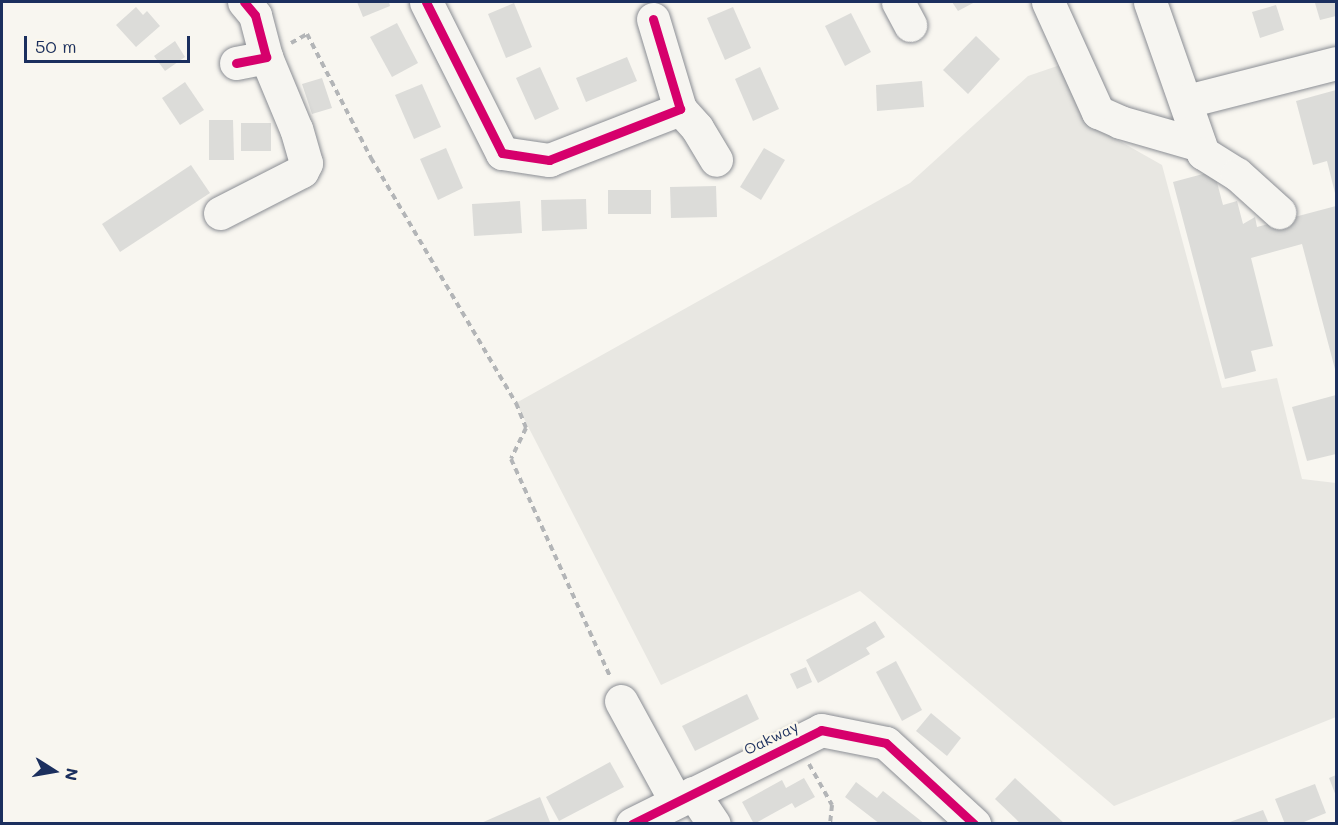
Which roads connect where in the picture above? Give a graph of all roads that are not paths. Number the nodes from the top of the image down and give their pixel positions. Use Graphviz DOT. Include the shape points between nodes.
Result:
graph roads {
  1 [pos="244,2"];
  2 [pos="426,2"];
  3 [pos="1048,2"];
  4 [pos="1150,2"];
  5 [pos="653,19"];
  6 [pos="1336,63"];
  7 [pos="1187,101"];
  8 [pos="689,119"];
  9 [pos="1200,145"];
  10 [pos="716,160"];
  11 [pos="1279,212"];
  12 [pos="220,213"];
  13 [pos="621,701"];
  14 [pos="684,796"];
  15 [pos="632,824"];
  16 [pos="714,824"];
  17 [pos="974,824"];
  1 -- 12 [label="street" via="255,15 251,60 297,129 306,163 302,171"];
  2 -- 8 [label="street" via="502,153 549,160"];
  3 -- 9 [label="street" via="1098,112"];
  4 -- 7 [label="street"];
  5 -- 8 [label="street"];
  6 -- 7 [label="street"];
  7 -- 9 [label="street"];
  8 -- 10 [label="street"];
  9 -- 11 [label="street" via="1203,153 1237,174"];
  13 -- 14 [label="street"];
  14 -- 15 [label="street, Oakway"];
  14 -- 16 [label="street"];
  14 -- 17 [label="street, Oakway" via="821,730 886,742"];
}
